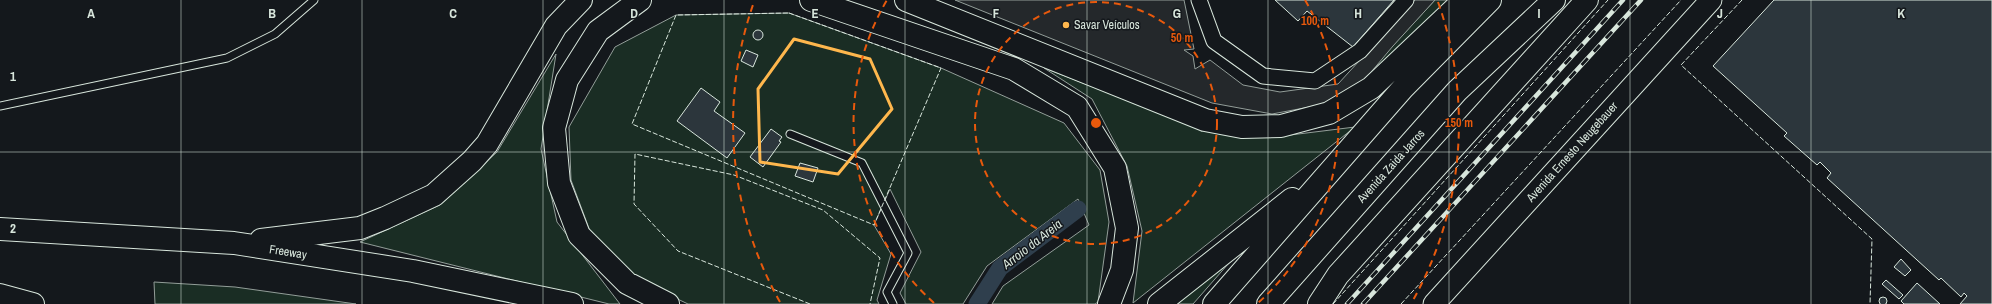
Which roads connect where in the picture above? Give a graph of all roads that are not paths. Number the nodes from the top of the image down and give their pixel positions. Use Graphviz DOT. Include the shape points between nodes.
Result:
graph roads {
  1 [pos="314,0"];
  2 [pos="581,0"];
  3 [pos="640,0"];
  4 [pos="811,0"];
  5 [pos="906,0"];
  6 [pos="1406,0"];
  7 [pos="1464,0"];
  8 [pos="1490,0"];
  9 [pos="1554,0"];
  10 [pos="1587,0"];
  11 [pos="1711,0"];
  12 [pos="1200,3"];
  13 [pos="0,106"];
  14 [pos="790,134"];
  15 [pos="1333,166"];
  16 [pos="0,229"];
  17 [pos="234,243"];
  18 [pos="0,296"];
  19 [pos="33,304"];
  20 [pos="570,304"];
  21 [pos="668,304"];
  22 [pos="893,304"];
  23 [pos="1109,304"];
  24 [pos="1159,304"];
  25 [pos="1214,304"];
  26 [pos="1268,304"];
  27 [pos="1319,304"];
  28 [pos="1434,304"];
  1 -- 13 [label="lane" via="275,34 227,58"];
  2 -- 17 [label="highway" via="556,26 487,144 434,195 360,228"];
  3 -- 21 [label="highway" via="598,31 567,80 554,128 559,183 579,235 627,283"];
  4 -- 23 [label="highway" via="1014,69 1077,107 1115,168 1127,228 1122,270"];
  5 -- 7 [label="highway" via="1205,120 1242,127 1281,126 1328,113 1371,88"];
  6 -- 12 [label="street" via="1360,51 1315,81 1263,76 1214,41"];
  8 -- 15 [label="highway" via="1403,88"];
  9 -- 26 [label="highway, Avenida Zaida Jarros" via="1457,91"];
  10 -- 27 [label="highway" via="1338,275"];
  11 -- 28 [label="main road, Avenida Ernesto Neugebauer"];
  14 -- 22 [label="lane" via="862,162 908,253 887,292"];
  15 -- 24 [label="highway"];
  15 -- 25 [label="highway"];
  16 -- 17 [label="highway, Freeway"];
  17 -- 20 [label="highway, Freeway" via="413,271"];
  18 -- 19 [label="highway"];
}
